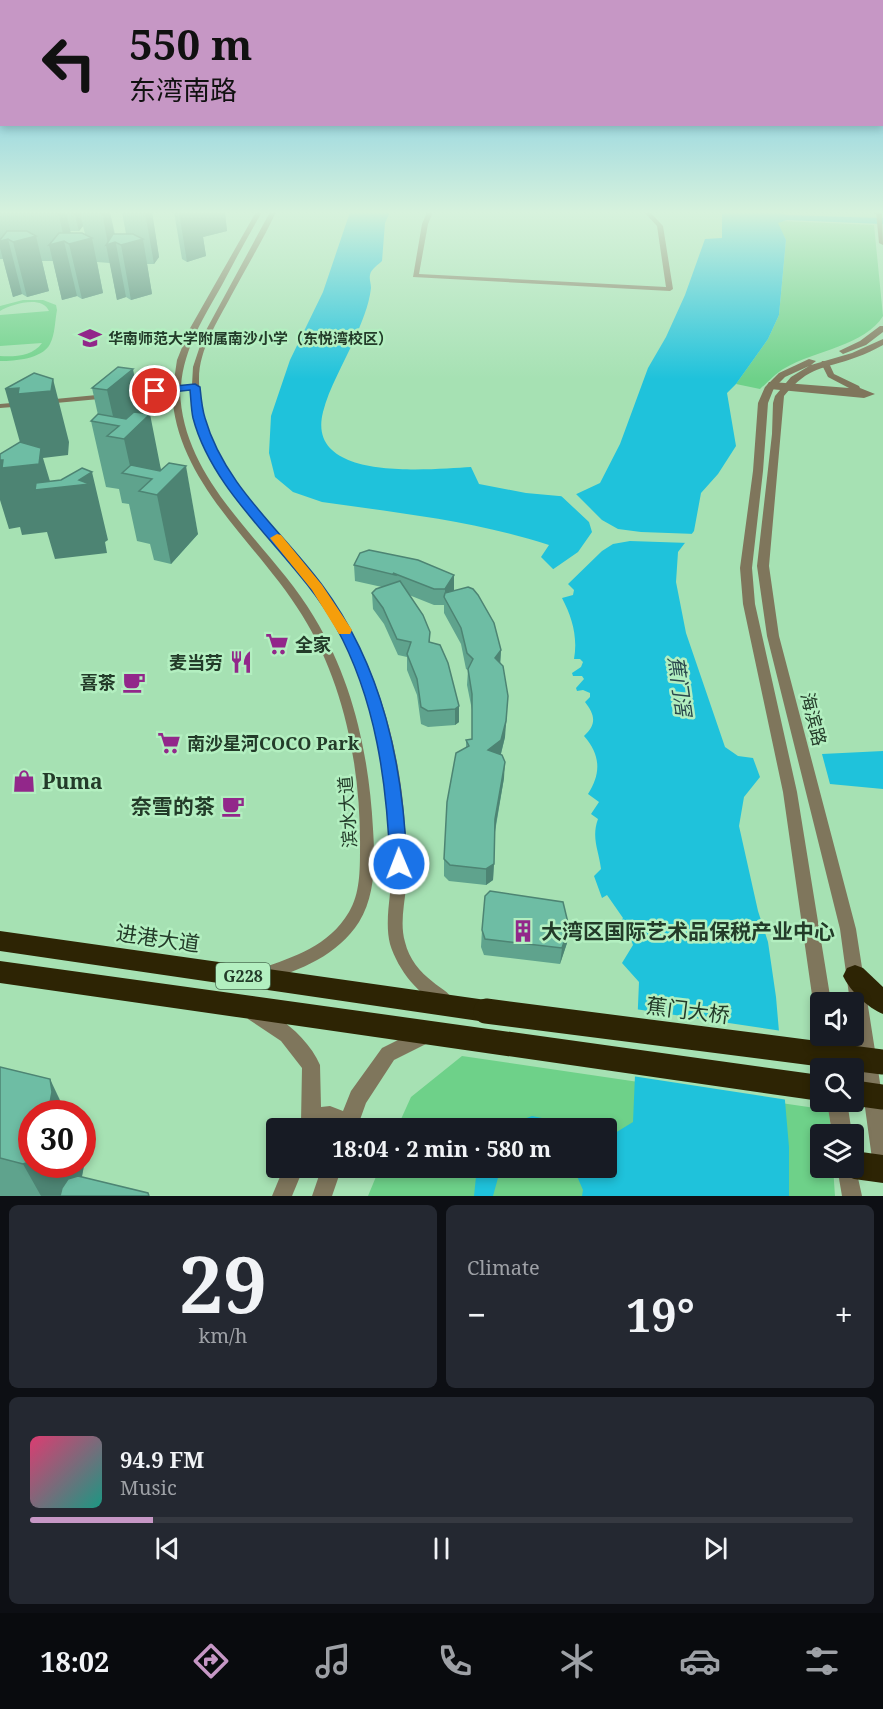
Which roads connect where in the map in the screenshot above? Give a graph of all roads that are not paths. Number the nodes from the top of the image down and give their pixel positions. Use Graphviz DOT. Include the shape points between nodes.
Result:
graph roads {
  1 [pos="228,268"];
  2 [pos="243,268"];
  3 [pos="417,268"];
  4 [pos="667,268"];
  5 [pos="883,328"];
  6 [pos="883,342"];
  7 [pos="825,363"];
  8 [pos="195,387"];
  9 [pos="778,387"];
  10 [pos="176,389"];
  11 [pos="866,392"];
  12 [pos="883,395"];
  13 [pos="3,406"];
  14 [pos="0,941"];
  15 [pos="0,972"];
  16 [pos="243,976"];
  17 [pos="855,976"];
  18 [pos="820,992"];
  19 [pos="883,1003"];
  20 [pos="455,1006"];
  21 [pos="245,1007"];
  22 [pos="486,1011"];
  23 [pos="429,1034"];
  24 [pos="883,1062"];
  25 [pos="810,1087"];
  26 [pos="864,1094"];
  27 [pos="883,1097"];
  28 [pos="310,1118"];
  29 [pos="317,1118"];
  30 [pos="337,1118"];
  31 [pos="349,1118"];
  32 [pos="864,1166"];
  33 [pos="883,1167"];
  34 [pos="289,1178"];
  35 [pos="328,1178"];
  36 [pos="849,1178"];
  37 [pos="282,1196"];
  38 [pos="322,1196"];
  39 [pos="852,1196"];
  1 -- 10 [label="street, 滨水大道" via="186,343"];
  2 -- 8 [label="street" via="203,343"];
  3 -- 4 [label="street" via="415,276 670,289"];
  5 -- 9 [label="street" via="853,348 795,367"];
  6 -- 7 [label="street" via="855,356"];
  7 -- 9 [label="street"];
  7 -- 11 [label="street" via="836,378"];
  8 -- 10 [label="street"];
  8 -- 20 [label="street" via="199,418 216,460 317,588 343,627 364,671 381,722 393,780 399,846 397,945 410,971"];
  9 -- 11 [label="street" via="864,396"];
  9 -- 17 [label="street, 海滨路" via="764,566 773,636 848,929"];
  9 -- 18 [label="street" via="763,402 746,568 749,603 786,770"];
  10 -- 13 [label="street"];
  10 -- 16 [label="street, 滨水大道" via="179,420 196,464 295,595 329,655 354,727 363,783 366,883 353,917 326,947 308,959 265,974"];
  11 -- 12 [label="street"];
  14 -- 16 [label="highway, 进港大道 / G228"];
  15 -- 21 [label="highway, G228"];
  16 -- 20 [label="highway, 进港大道 / G228"];
  17 -- 19 [label="highway"];
  17 -- 33 [label="street, 海滨路"];
  20 -- 22 [label="highway, 进港大道 / G228"];
  21 -- 23 [label="highway, G228"];
  21 -- 28 [label="street" via="287,1035 311,1065"];
  22 -- 24 [label="highway, 蕉门大桥 / G228, bridge"];
  23 -- 25 [label="highway, G228"];
  23 -- 31 [label="street" via="388,1054"];
  26 -- 27 [label="highway, bridge"];
  29 -- 30 [label="street"];
  32 -- 33 [label="highway"];
  34 -- 37 [label="street"];
  35 -- 38 [label="street"];
  36 -- 39 [label="street"];
}
